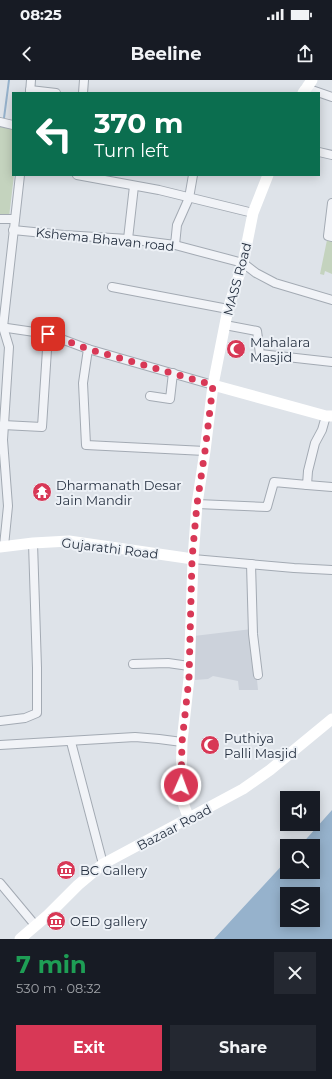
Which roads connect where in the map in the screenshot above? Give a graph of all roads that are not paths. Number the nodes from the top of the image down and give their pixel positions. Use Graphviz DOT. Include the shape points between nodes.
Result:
graph roads {
  1 [pos="31,80"];
  2 [pos="84,80"];
  3 [pos="307,87"];
  4 [pos="30,91"];
  5 [pos="43,92"];
  6 [pos="83,92"];
  7 [pos="320,92"];
  8 [pos="320,92"];
  9 [pos="332,97"];
  10 [pos="0,122"];
  11 [pos="12,125"];
  12 [pos="0,126"];
  13 [pos="320,152"];
  14 [pos="332,155"];
  15 [pos="20,176"];
  16 [pos="82,176"];
  17 [pos="193,176"];
  18 [pos="268,176"];
  19 [pos="134,186"];
  20 [pos="189,198"];
  21 [pos="332,203"];
  22 [pos="253,213"];
  23 [pos="15,218"];
  24 [pos="0,219"];
  25 [pos="13,230"];
  26 [pos="332,237"];
  27 [pos="128,239"];
  28 [pos="175,245"];
  29 [pos="242,263"];
  30 [pos="112,287"];
  31 [pos="332,300"];
  32 [pos="228,309"];
  33 [pos="225,325"];
  34 [pos="2,327"];
  35 [pos="48,334"];
  36 [pos="88,349"];
  37 [pos="332,362"];
  38 [pos="173,373"];
  39 [pos="213,385"];
  40 [pos="150,396"];
  41 [pos="330,415"];
  42 [pos="3,425"];
  43 [pos="2,440"];
  44 [pos="205,451"];
  45 [pos="307,485"];
  46 [pos="332,487"];
  47 [pos="197,504"];
  48 [pos="33,543"];
  49 [pos="2,547"];
  50 [pos="192,559"];
  51 [pos="251,564"];
  52 [pos="332,570"];
  53 [pos="133,664"];
  54 [pos="190,666"];
  55 [pos="258,675"];
  56 [pos="332,719"];
  57 [pos="0,721"];
  58 [pos="72,742"];
  59 [pos="182,742"];
  60 [pos="0,746"];
  61 [pos="189,819"];
  62 [pos="103,864"];
  63 [pos="0,883"];
  64 [pos="35,925"];
  65 [pos="20,939"];
  1 -- 4 [label="street"];
  2 -- 6 [label="street"];
  3 -- 7 [label="street"];
  4 -- 5 [label="street"];
  8 -- 9 [label="street"];
  10 -- 11 [label="street"];
  10 -- 12 [label="street"];
  13 -- 14 [label="street"];
  15 -- 23 [label="street"];
  16 -- 19 [label="street"];
  17 -- 20 [label="street"];
  18 -- 22 [label="street, MASS Road"];
  19 -- 20 [label="street"];
  19 -- 27 [label="street"];
  20 -- 22 [label="street"];
  20 -- 28 [label="street" via="177,225"];
  21 -- 26 [label="street" via="328,236"];
  22 -- 29 [label="street, MASS Road"];
  23 -- 24 [label="street"];
  23 -- 25 [label="street"];
  25 -- 27 [label="street, Kshema Bhavan road" via="64,236"];
  25 -- 34 [label="street"];
  27 -- 28 [label="street, Kshema Bhavan road"];
  28 -- 29 [label="street, Kshema Bhavan road"];
  29 -- 31 [label="street, Kshema Bhavan road" via="275,282"];
  29 -- 32 [label="street, MASS Road"];
  30 -- 32 [label="street"];
  32 -- 33 [label="street, MASS Road"];
  33 -- 37 [label="street" via="257,331 260,354"];
  33 -- 39 [label="street, MASS Road"];
  34 -- 35 [label="street"];
  34 -- 42 [label="street" via="9,347"];
  35 -- 36 [label="street"];
  35 -- 42 [label="street" via="42,428"];
  36 -- 38 [label="street"];
  36 -- 44 [label="street" via="84,383 86,445"];
  38 -- 39 [label="street"];
  38 -- 40 [label="street" via="170,399"];
  39 -- 41 [label="street"];
  39 -- 44 [label="street, MASS Road"];
  41 -- 45 [label="street" via="315,443"];
  42 -- 43 [label="street"];
  43 -- 49 [label="street" via="8,506"];
  44 -- 47 [label="street, MASS Road"];
  45 -- 46 [label="street"];
  45 -- 47 [label="street" via="274,482 267,507"];
  47 -- 50 [label="street, MASS Road"];
  48 -- 49 [label="street, Gujarathi Road"];
  48 -- 50 [label="street, Gujarathi Road" via="69,542"];
  48 -- 57 [label="street" via="37,713 25,718"];
  50 -- 51 [label="street"];
  50 -- 54 [label="street, MASS Road"];
  51 -- 52 [label="street"];
  51 -- 55 [label="street" via="253,634"];
  53 -- 54 [label="street" via="168,663"];
  54 -- 59 [label="street, MASS Road"];
  56 -- 61 [label="street, Bazaar Road" via="243,790"];
  58 -- 59 [label="street" via="135,737"];
  58 -- 60 [label="street"];
  58 -- 62 [label="street"];
  59 -- 61 [label="street, MASS Road" via="181,785 183,803"];
  61 -- 62 [label="street, Bazaar Road"];
  62 -- 64 [label="street, Bazaar Road"];
  63 -- 64 [label="street"];
  64 -- 65 [label="street, Bazaar Road"];
}
